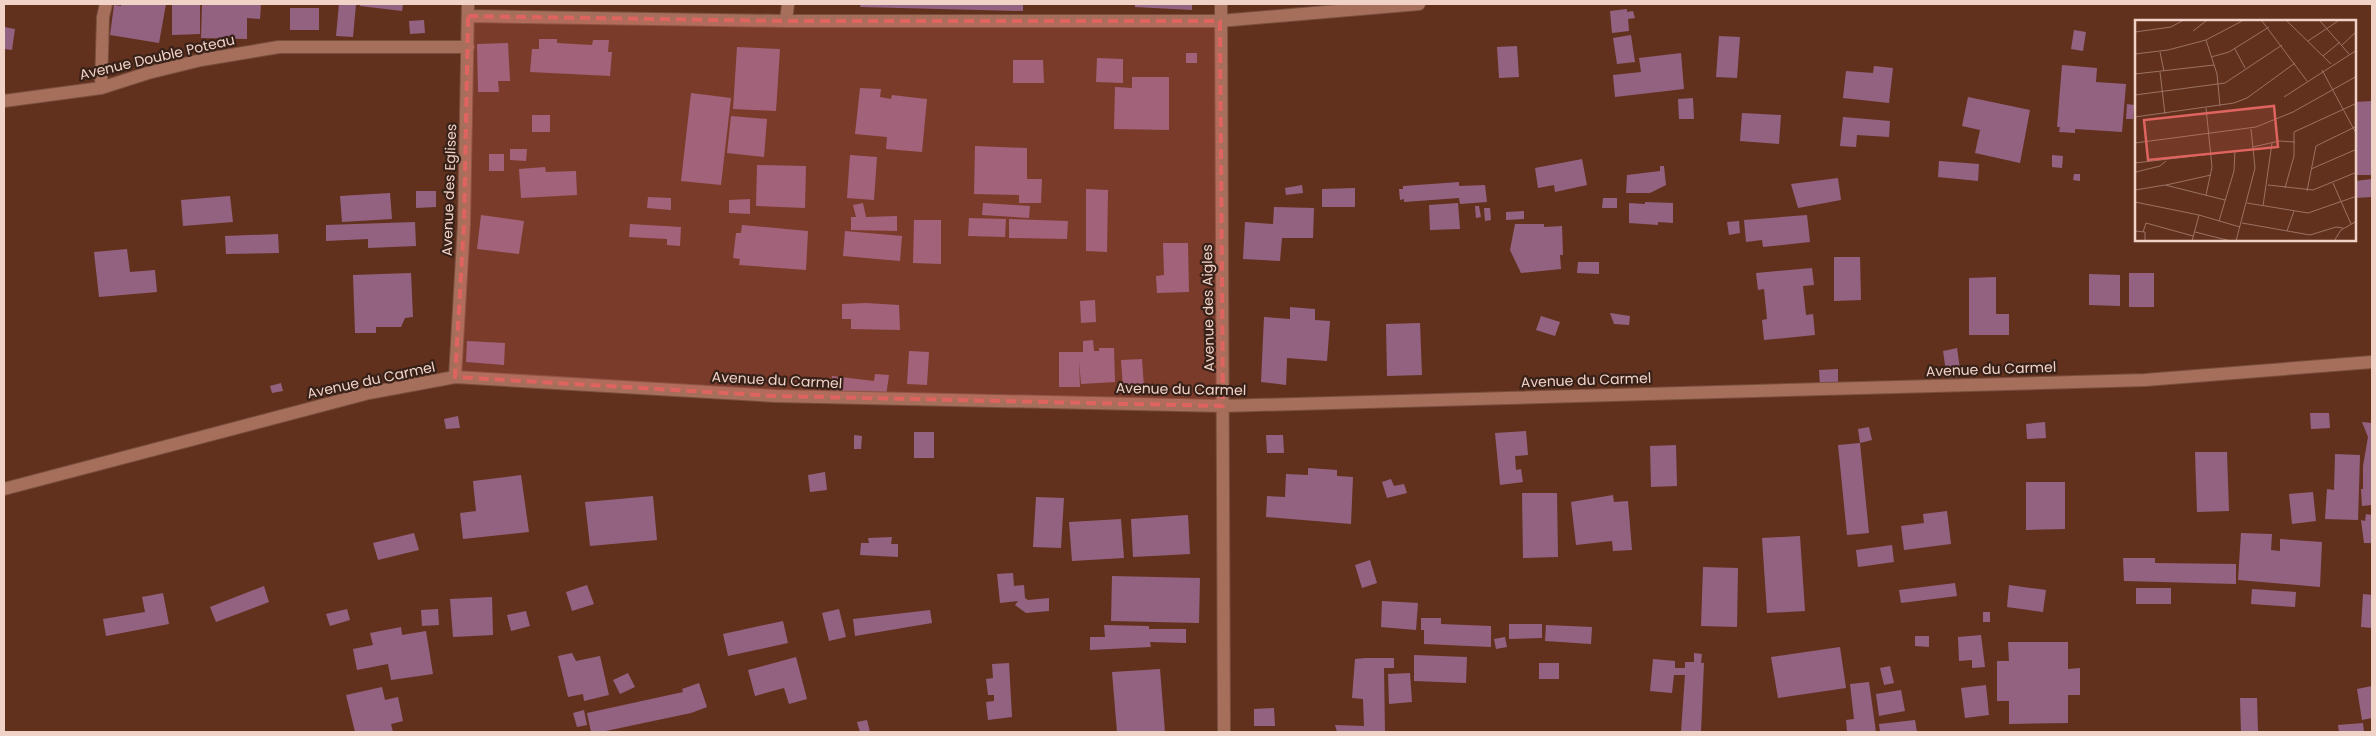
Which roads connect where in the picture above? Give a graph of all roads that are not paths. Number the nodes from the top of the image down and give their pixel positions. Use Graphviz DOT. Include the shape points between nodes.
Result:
graph roads {
  1 [pos="106,4"];
  2 [pos="788,4"];
  3 [pos="1220,4"];
  4 [pos="1419,4"];
  5 [pos="468,10"];
  6 [pos="1220,21"];
  7 [pos="786,22"];
  8 [pos="468,47"];
  9 [pos="101,88"];
  10 [pos="4,101"];
  11 [pos="2372,362"];
  12 [pos="455,377"];
  13 [pos="1224,406"];
  14 [pos="4,489"];
  15 [pos="1224,732"];
  1 -- 9 [label="street"];
  2 -- 7 [label="street"];
  3 -- 6 [label="street, Avenue des Aigles"];
  4 -- 6 [label="street"];
  5 -- 7 [label="street"];
  5 -- 8 [label="street, Avenue des Eglises"];
  6 -- 7 [label="street"];
  6 -- 13 [label="street, Avenue des Aigles"];
  8 -- 9 [label="street, Avenue Double Poteau" via="279,48 201,60"];
  8 -- 12 [label="street, Avenue des Eglises" via="464,224"];
  9 -- 10 [label="street, Avenue Double Poteau"];
  11 -- 13 [label="street, Avenue du Carmel" via="2145,380"];
  12 -- 13 [label="street, Avenue du Carmel" via="786,396"];
  12 -- 14 [label="street, Avenue du Carmel" via="369,393"];
  13 -- 15 [label="street, Avenue des Aigles"];
}
